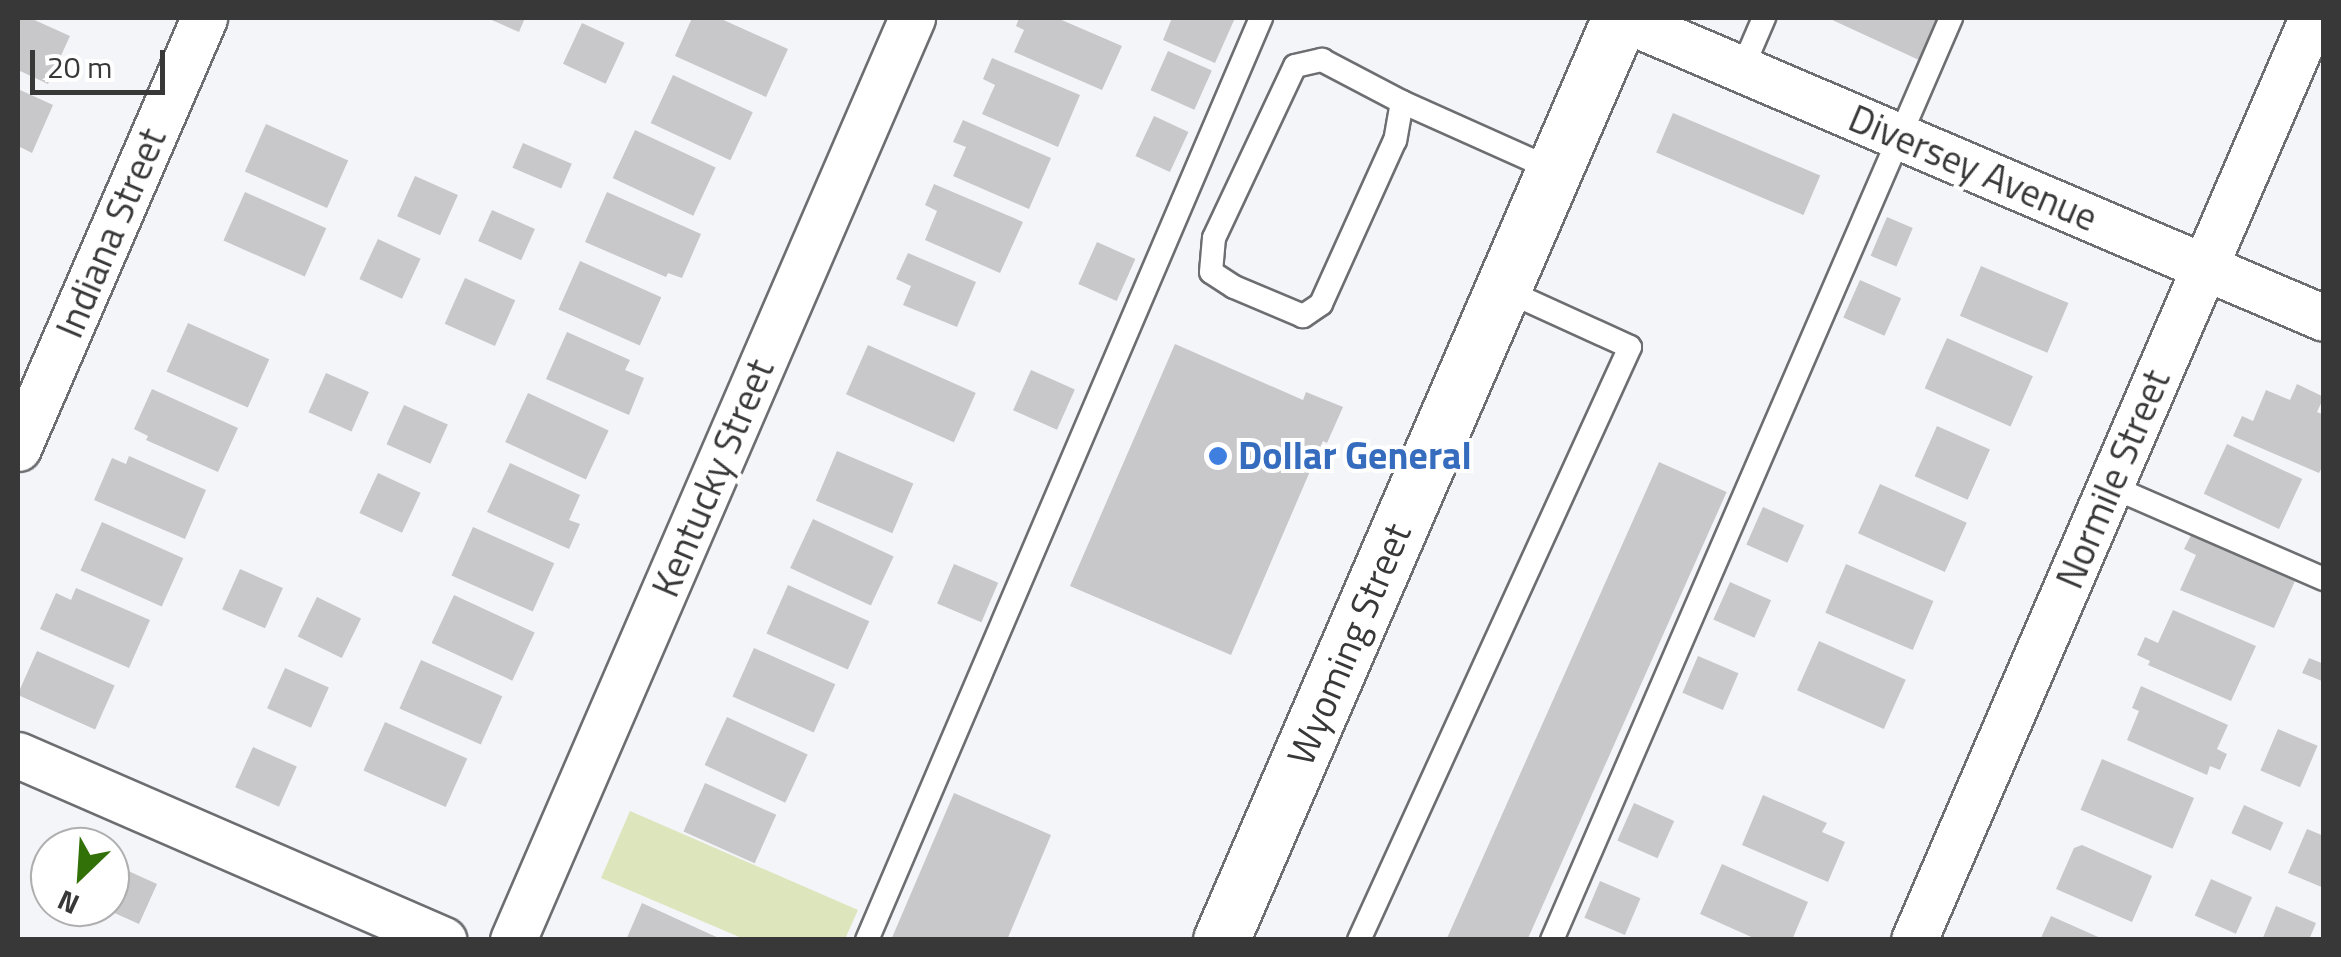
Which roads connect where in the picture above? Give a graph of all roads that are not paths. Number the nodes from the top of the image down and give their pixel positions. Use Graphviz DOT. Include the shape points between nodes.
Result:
graph roads {
  1 [pos="204,18"];
  2 [pos="912,18"];
  3 [pos="1261,18"];
  4 [pos="1621,18"];
  5 [pos="1764,18"];
  6 [pos="1952,18"];
  7 [pos="2312,18"];
  8 [pos="1742,69"];
  9 [pos="1402,102"];
  10 [pos="1900,137"];
  11 [pos="1554,170"];
  12 [pos="2205,267"];
  13 [pos="1502,289"];
  14 [pos="2324,318"];
  15 [pos="18,448"];
  16 [pos="2110,486"];
  17 [pos="2324,579"];
  18 [pos="18,755"];
  19 [pos="444,940"];
  20 [pos="513,940"];
  21 [pos="867,940"];
  22 [pos="1221,940"];
  23 [pos="1359,940"];
  24 [pos="1552,940"];
  25 [pos="1914,940"];
  1 -- 15 [label="street, Indiana Street"];
  2 -- 20 [label="street, Kentucky Street"];
  3 -- 21 [label="lane"];
  4 -- 8 [label="street, Diversey Avenue"];
  4 -- 11 [label="street, Wyoming Street"];
  5 -- 8 [label="lane"];
  6 -- 10 [label="lane"];
  7 -- 12 [label="street, Normile Street"];
  8 -- 10 [label="street, Diversey Avenue"];
  9 -- 9 [label="lane" via="1322,60 1295,66 1214,238 1212,272 1303,316 1321,304 1395,140"];
  9 -- 11 [label="lane"];
  10 -- 12 [label="street, Diversey Avenue"];
  10 -- 24 [label="lane"];
  11 -- 13 [label="street, Wyoming Street"];
  12 -- 14 [label="street, Diversey Avenue"];
  12 -- 16 [label="street, Normile Street"];
  13 -- 22 [label="street, Wyoming Street"];
  13 -- 23 [label="lane" via="1630,347"];
  16 -- 17 [label="lane"];
  16 -- 25 [label="street, Normile Street"];
  18 -- 19 [label="street"];
}
